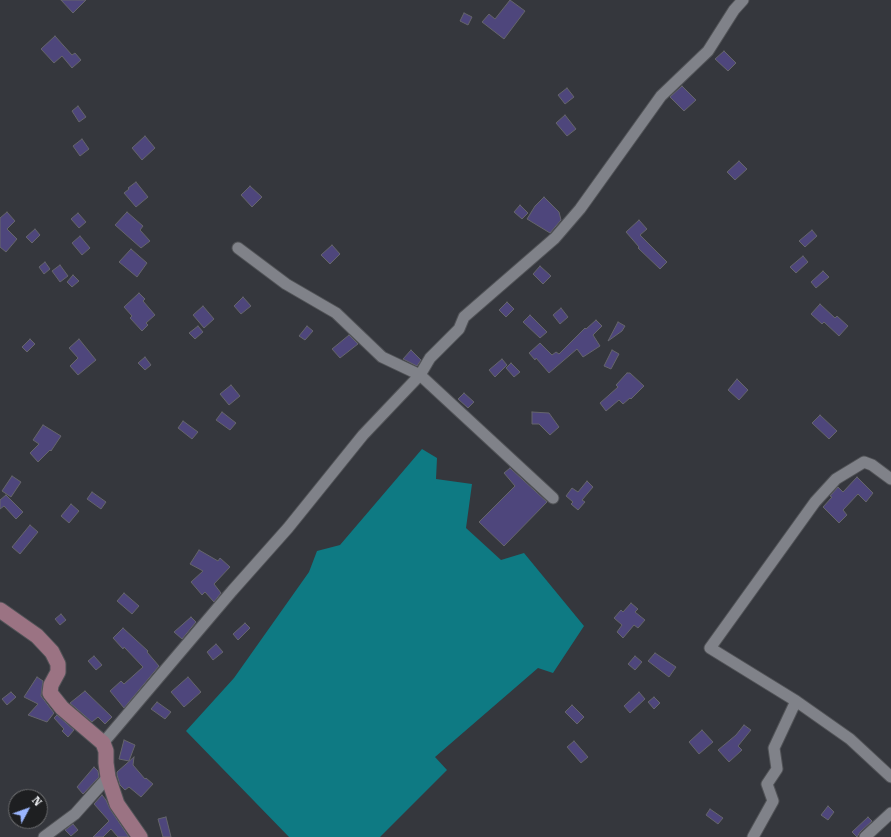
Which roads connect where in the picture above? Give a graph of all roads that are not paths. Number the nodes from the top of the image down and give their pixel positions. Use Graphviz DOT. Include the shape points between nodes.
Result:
graph roads {
  1 [pos="742,0"];
  2 [pos="238,248"];
  3 [pos="420,375"];
  4 [pos="891,478"];
  5 [pos="553,498"];
  6 [pos="0,610"];
  7 [pos="796,701"];
  8 [pos="103,743"];
  9 [pos="108,777"];
  10 [pos="891,777"];
  11 [pos="891,813"];
  12 [pos="44,837"];
  13 [pos="140,837"];
  14 [pos="753,837"];
  15 [pos="865,837"];
  1 -- 3 [label="street" via="708,51 661,96 580,209 555,238 464,317 459,329 430,358"];
  2 -- 3 [label="street" via="286,284 336,314 382,357"];
  3 -- 5 [label="street"];
  3 -- 8 [label="street" via="364,435 288,528"];
  4 -- 7 [label="street" via="864,462 836,479 815,502 710,648"];
  6 -- 8 [label="street" via="37,636 52,652 58,664 58,672 50,693 62,708"];
  7 -- 10 [label="street" via="850,739"];
  7 -- 14 [label="street" via="774,748 777,770 767,784 773,801"];
  8 -- 9 [label="street"];
  9 -- 12 [label="street" via="75,814"];
  9 -- 13 [label="street" via="118,804"];
  11 -- 15 [label="street"];
}
